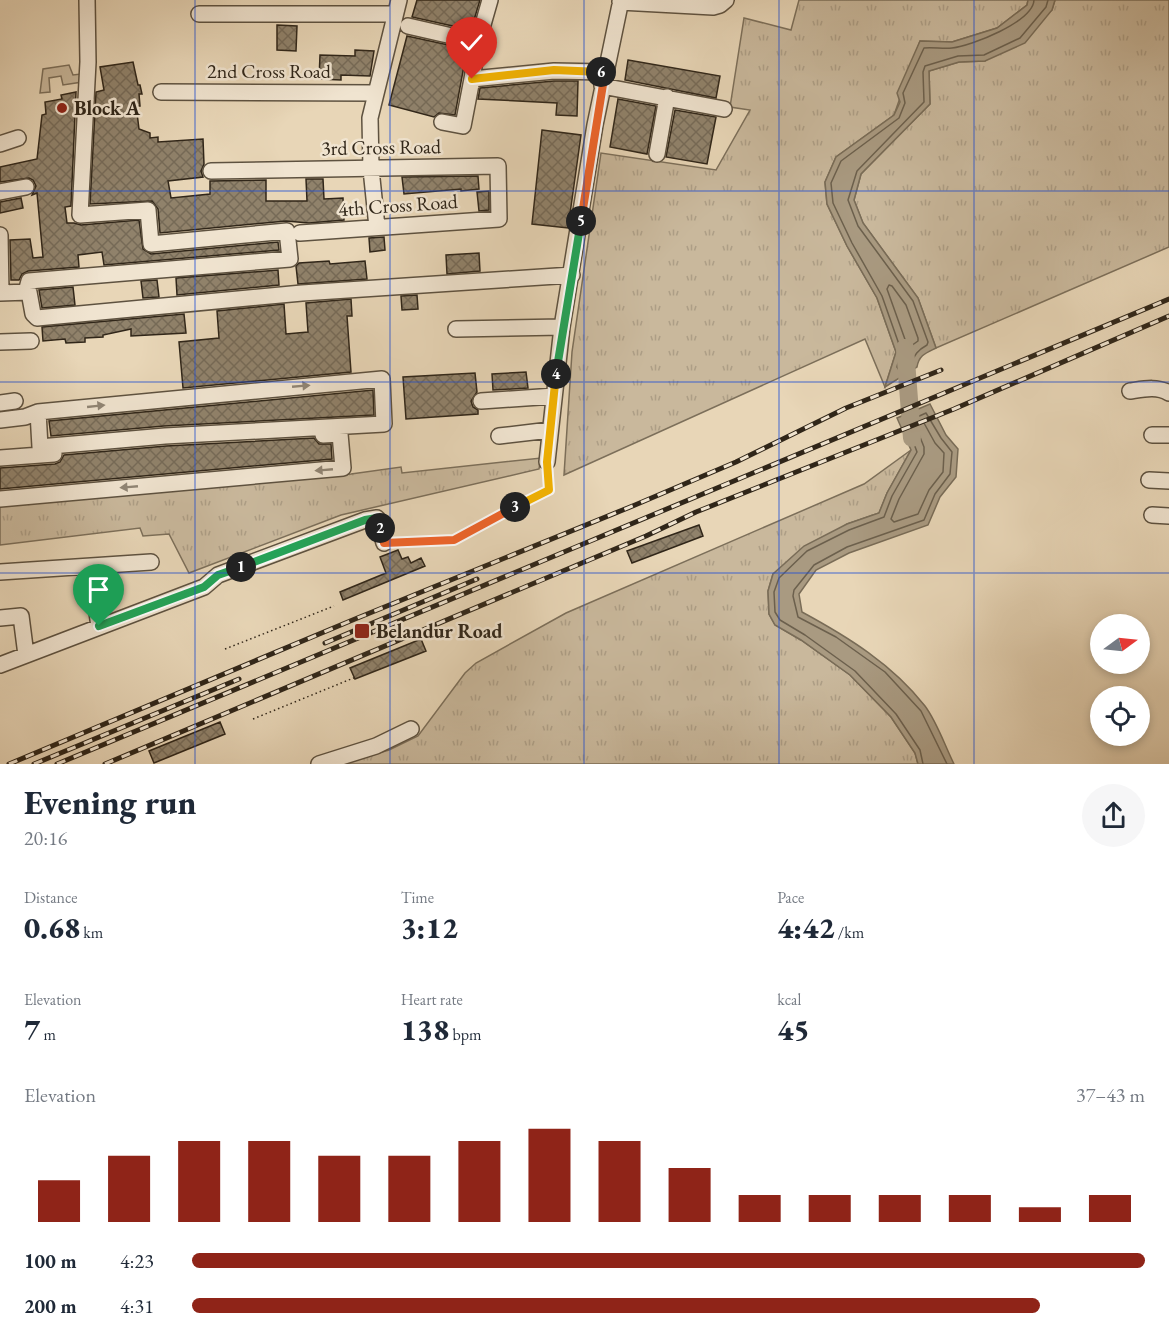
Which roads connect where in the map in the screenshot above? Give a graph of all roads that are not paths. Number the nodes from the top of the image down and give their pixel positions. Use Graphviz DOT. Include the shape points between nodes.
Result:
graph roads {
  1 [pos="87,0"];
  2 [pos="490,0"];
  3 [pos="726,0"];
  4 [pos="621,1"];
  5 [pos="397,7"];
  6 [pos="199,14"];
  7 [pos="408,26"];
  8 [pos="478,42"];
  9 [pos="472,79"];
  10 [pos="604,79"];
  11 [pos="161,92"];
  12 [pos="376,93"];
  13 [pos="667,97"];
  14 [pos="724,109"];
  15 [pos="442,122"];
  16 [pos="18,138"];
  17 [pos="0,144"];
  18 [pos="657,154"];
  19 [pos="371,169"];
  20 [pos="211,171"];
  21 [pos="26,187"];
  22 [pos="0,192"];
  23 [pos="499,219"];
  24 [pos="377,227"];
  25 [pos="300,233"];
  26 [pos="0,235"];
  27 [pos="151,244"];
  28 [pos="157,270"];
  29 [pos="572,275"];
  30 [pos="1,292"];
  31 [pos="26,292"];
  32 [pos="562,327"];
  33 [pos="456,329"];
  34 [pos="31,340"];
  35 [pos="0,342"];
  36 [pos="1130,391"];
  37 [pos="1169,393"];
  38 [pos="554,396"];
  39 [pos="481,401"];
  40 [pos="38,412"];
  41 [pos="0,420"];
  42 [pos="550,430"];
  43 [pos="1152,435"];
  44 [pos="1169,435"];
  45 [pos="499,436"];
  46 [pos="0,458"];
  47 [pos="547,462"];
  48 [pos="1149,480"];
  49 [pos="1169,481"];
  50 [pos="0,499"];
  51 [pos="1152,515"];
  52 [pos="1169,516"];
  53 [pos="384,543"];
  54 [pos="151,562"];
  55 [pos="90,567"];
  56 [pos="0,572"];
  57 [pos="0,618"];
  58 [pos="99,626"];
  59 [pos="26,655"];
  60 [pos="0,665"];
  61 [pos="411,729"];
  62 [pos="319,764"];
  1 -- 27 [label="street" via="88,62 80,215 148,210"];
  2 -- 8 [label="street"];
  3 -- 4 [label="street" via="714,7"];
  4 -- 10 [label="street"];
  5 -- 6 [label="street"];
  5 -- 12 [label="street"];
  7 -- 8 [label="street"];
  8 -- 9 [label="street"];
  9 -- 10 [label="street" via="554,70"];
  9 -- 15 [label="street" via="463,126"];
  10 -- 13 [label="street"];
  10 -- 29 [label="street"];
  11 -- 12 [label="street, 2nd Cross Road"];
  12 -- 19 [label="street" via="370,118"];
  13 -- 14 [label="street"];
  13 -- 18 [label="street"];
  16 -- 17 [label="street"];
  19 -- 20 [label="street, 3rd Cross Road"];
  19 -- 23 [label="street, 3rd Cross Road" via="498,166"];
  19 -- 24 [label="street"];
  21 -- 22 [label="street"];
  23 -- 24 [label="street, 4th Cross Road"];
  24 -- 25 [label="street, 4th Cross Road"];
  26 -- 30 [label="street"];
  27 -- 28 [label="street"];
  27 -- 28 [label="street" via="286,231 290,259"];
  28 -- 31 [label="street" via="29,281"];
  29 -- 31 [label="street" via="302,293 37,318"];
  29 -- 32 [label="street"];
  30 -- 31 [label="street"];
  32 -- 33 [label="street"];
  32 -- 38 [label="street"];
  34 -- 35 [label="street"];
  36 -- 37 [label="street" via="1148,388"];
  38 -- 39 [label="street"];
  38 -- 42 [label="street"];
  40 -- 40 [label="street, one-way" via="382,379 384,424 40,447"];
  40 -- 41 [label="street"];
  42 -- 45 [label="street"];
  42 -- 47 [label="street"];
  43 -- 44 [label="street"];
  46 -- 50 [label="street, one-way" via="340,434 343,468"];
  48 -- 49 [label="street"];
  51 -- 52 [label="street"];
  53 -- 58 [label="street" via="377,518 365,520 218,575 204,587"];
  54 -- 55 [label="street"];
  55 -- 56 [label="street"];
  55 -- 58 [label="street"];
  57 -- 59 [label="street" via="21,616"];
  58 -- 59 [label="street"];
  59 -- 60 [label="street"];
  61 -- 62 [label="street" via="376,746"];
}
